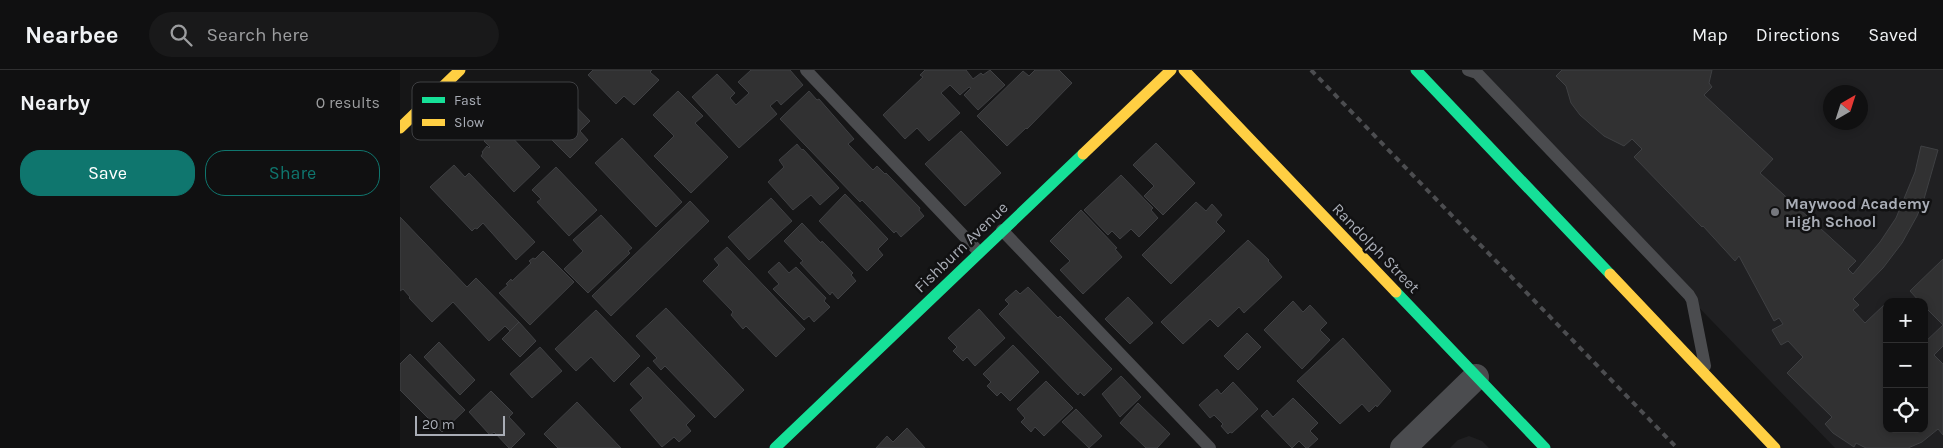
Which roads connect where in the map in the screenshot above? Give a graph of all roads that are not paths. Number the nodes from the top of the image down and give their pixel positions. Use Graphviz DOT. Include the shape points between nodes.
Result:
graph roads {
  1 [pos="460,70"];
  2 [pos="806,70"];
  3 [pos="1171,70"];
  4 [pos="1184,70"];
  5 [pos="1416,70"];
  6 [pos="1468,70"];
  7 [pos="448,82"];
  8 [pos="412,116"];
  9 [pos="400,128"];
  10 [pos="1002,230"];
  11 [pos="979,252"];
  12 [pos="1706,376"];
  13 [pos="1476,377"];
  14 [pos="775,448"];
  15 [pos="1210,448"];
  16 [pos="1403,448"];
  17 [pos="1545,448"];
  18 [pos="1775,448"];
  1 -- 7 [label="street"];
  2 -- 11 [label="lane"];
  3 -- 10 [label="street, Fishburn Avenue"];
  4 -- 13 [label="street, Randolph Street"];
  5 -- 12 [label="street"];
  6 -- 12 [label="lane" via="1477,73 1690,295"];
  8 -- 9 [label="street"];
  10 -- 11 [label="street, Fishburn Avenue"];
  10 -- 15 [label="lane"];
  11 -- 14 [label="street, Fishburn Avenue"];
  12 -- 18 [label="street"];
  13 -- 16 [label="street"];
  13 -- 17 [label="street, Randolph Street"];
}
